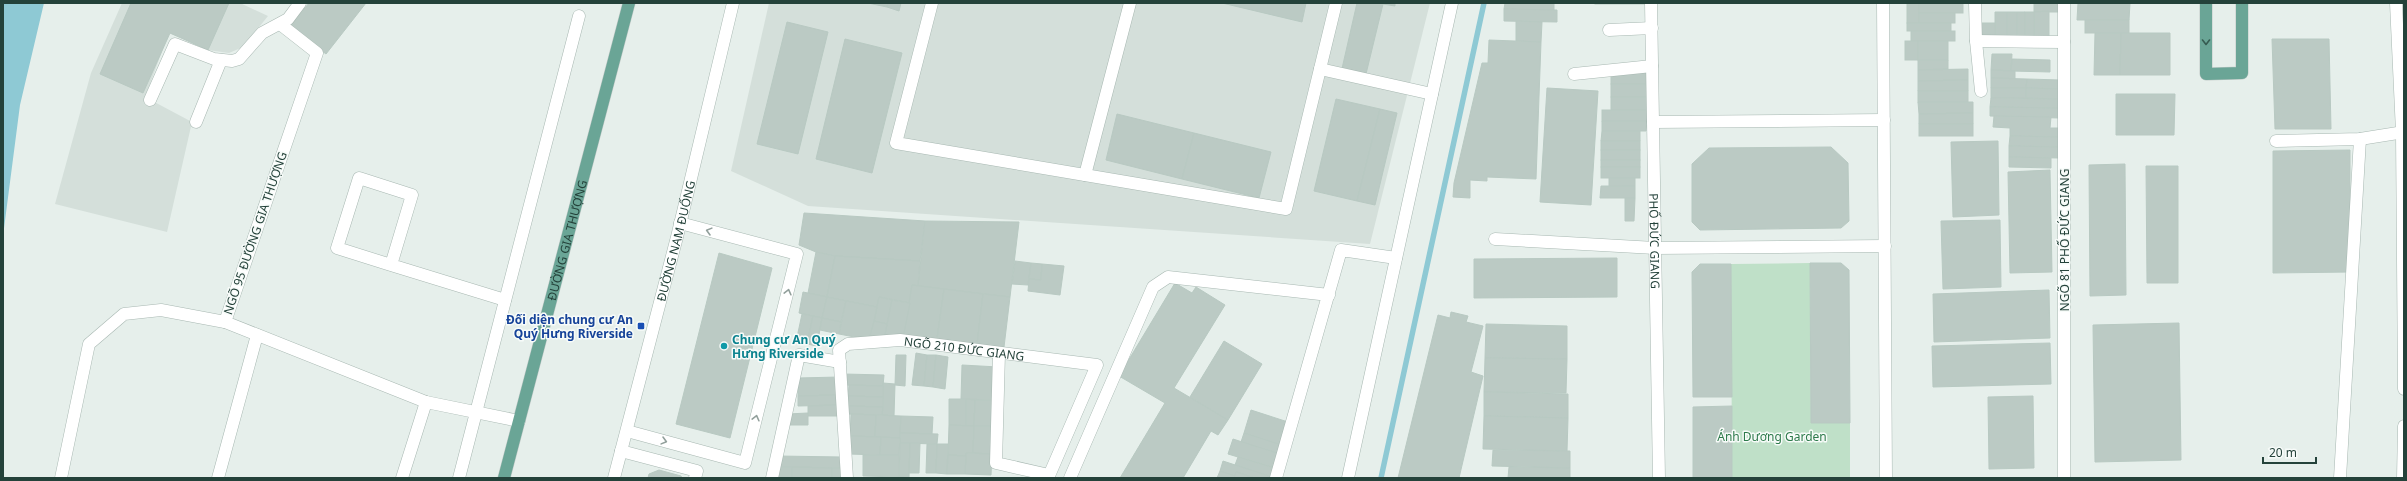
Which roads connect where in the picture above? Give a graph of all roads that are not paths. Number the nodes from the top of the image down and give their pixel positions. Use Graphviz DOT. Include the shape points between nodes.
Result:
graph roads {
  1 [pos="300,3"];
  2 [pos="629,3"];
  3 [pos="733,3"];
  4 [pos="932,3"];
  5 [pos="1130,3"];
  6 [pos="1336,3"];
  7 [pos="1452,3"];
  8 [pos="1651,3"];
  9 [pos="1883,3"];
  10 [pos="1975,3"];
  11 [pos="2064,3"];
  12 [pos="2206,3"];
  13 [pos="2242,3"];
  14 [pos="2396,3"];
  15 [pos="579,16"];
  16 [pos="280,24"];
  17 [pos="1652,28"];
  18 [pos="1608,30"];
  19 [pos="1976,41"];
  20 [pos="2064,42"];
  21 [pos="221,60"];
  22 [pos="1652,66"];
  23 [pos="1320,69"];
  24 [pos="1574,74"];
  25 [pos="1981,91"];
  26 [pos="1432,94"];
  27 [pos="150,100"];
  28 [pos="1884,120"];
  29 [pos="196,122"];
  30 [pos="1653,122"];
  31 [pos="2403,132"];
  32 [pos="2360,139"];
  33 [pos="2276,140"];
  34 [pos="1085,175"];
  35 [pos="680,223"];
  36 [pos="1495,239"];
  37 [pos="1885,246"];
  38 [pos="1655,248"];
  39 [pos="1396,258"];
  40 [pos="391,265"];
  41 [pos="1329,295"];
  42 [pos="2403,298"];
  43 [pos="505,300"];
  44 [pos="225,322"];
  45 [pos="257,335"];
  46 [pos="999,353"];
  47 [pos="840,362"];
  48 [pos="2404,390"];
  49 [pos="426,402"];
  50 [pos="476,412"];
  51 [pos="519,420"];
  52 [pos="2404,426"];
  53 [pos="627,431"];
  54 [pos="621,451"];
  55 [pos="1049,476"];
  56 [pos="61,478"];
  57 [pos="218,478"];
  58 [pos="402,478"];
  59 [pos="459,478"];
  60 [pos="504,478"];
  61 [pos="614,478"];
  62 [pos="695,478"];
  63 [pos="772,478"];
  64 [pos="847,478"];
  65 [pos="1070,478"];
  66 [pos="1276,478"];
  67 [pos="1348,478"];
  68 [pos="1659,478"];
  69 [pos="1886,478"];
  70 [pos="2064,478"];
  71 [pos="2340,478"];
  72 [pos="2403,478"];
  1 -- 16 [label="street" via="288,19"];
  2 -- 51 [label="main road, ĐƯỜNG GIA THƯỢNG"];
  3 -- 35 [label="street, ĐƯỜNG NAM ĐUỐNG"];
  4 -- 34 [label="street" via="896,143"];
  5 -- 34 [label="street"];
  6 -- 23 [label="street"];
  7 -- 26 [label="street"];
  8 -- 17 [label="street, PHỐ ĐỨC GIANG"];
  9 -- 28 [label="street"];
  10 -- 19 [label="street"];
  11 -- 20 [label="street, NGÕ 81 PHỐ ĐỨC GIANG"];
  12 -- 13 [label="main road, one-way" via="2206,74 2242,74"];
  14 -- 31 [label="street"];
  15 -- 43 [label="street"];
  16 -- 21 [label="street" via="262,33 239,59"];
  16 -- 44 [label="street, NGÕ 95 ĐƯỜNG GIA THƯỢNG" via="317,53"];
  17 -- 18 [label="street"];
  17 -- 22 [label="street, PHỐ ĐỨC GIANG"];
  19 -- 20 [label="street"];
  19 -- 25 [label="street"];
  20 -- 70 [label="street, NGÕ 81 PHỐ ĐỨC GIANG"];
  21 -- 27 [label="street" via="175,44"];
  21 -- 29 [label="street"];
  22 -- 24 [label="street"];
  22 -- 30 [label="street, PHỐ ĐỨC GIANG"];
  23 -- 26 [label="street"];
  23 -- 34 [label="street" via="1286,209"];
  26 -- 39 [label="street"];
  28 -- 30 [label="street"];
  28 -- 37 [label="street"];
  30 -- 38 [label="street, PHỐ ĐỨC GIANG"];
  31 -- 32 [label="street"];
  31 -- 42 [label="street"];
  32 -- 33 [label="street"];
  32 -- 71 [label="street"];
  35 -- 53 [label="street, ĐƯỜNG NAM ĐUỐNG"];
  53 -- 35 [label="street, one-way" via="745,463 798,254"];
  36 -- 38 [label="street"];
  37 -- 38 [label="street"];
  37 -- 69 [label="street"];
  38 -- 68 [label="street, PHỐ ĐỨC GIANG"];
  39 -- 41 [label="street" via="1341,250"];
  39 -- 67 [label="street"];
  40 -- 40 [label="street" via="412,195 360,178 337,248"];
  40 -- 43 [label="street"];
  41 -- 65 [label="street" via="1168,277 1153,287"];
  41 -- 66 [label="street"];
  42 -- 48 [label="street"];
  43 -- 50 [label="street"];
  44 -- 45 [label="street, NGÕ 95 ĐƯỜNG GIA THƯỢNG"];
  44 -- 56 [label="street" via="161,310 124,314 89,344"];
  45 -- 49 [label="street, NGÕ 95 ĐƯỜNG GIA THƯỢNG"];
  45 -- 57 [label="street"];
  46 -- 47 [label="street, NGÕ 210 ĐỨC GIANG" via="900,340 848,344 839,350"];
  46 -- 55 [label="street" via="996,463"];
  46 -- 55 [label="street, NGÕ 210 ĐỨC GIANG" via="1097,366"];
  47 -- 63 [label="street" via="799,356"];
  47 -- 64 [label="street, NGÕ 210 ĐỨC GIANG"];
  49 -- 50 [label="street, NGÕ 95 ĐƯỜNG GIA THƯỢNG"];
  49 -- 58 [label="street"];
  50 -- 51 [label="street, NGÕ 95 ĐƯỜNG GIA THƯỢNG"];
  50 -- 59 [label="street"];
  51 -- 60 [label="main road, ĐƯỜNG GIA THƯỢNG"];
  52 -- 72 [label="street"];
  53 -- 54 [label="street, ĐƯỜNG NAM ĐUỐNG"];
  54 -- 61 [label="street, ĐƯỜNG NAM ĐUỐNG"];
  54 -- 62 [label="street" via="696,472"];
}
